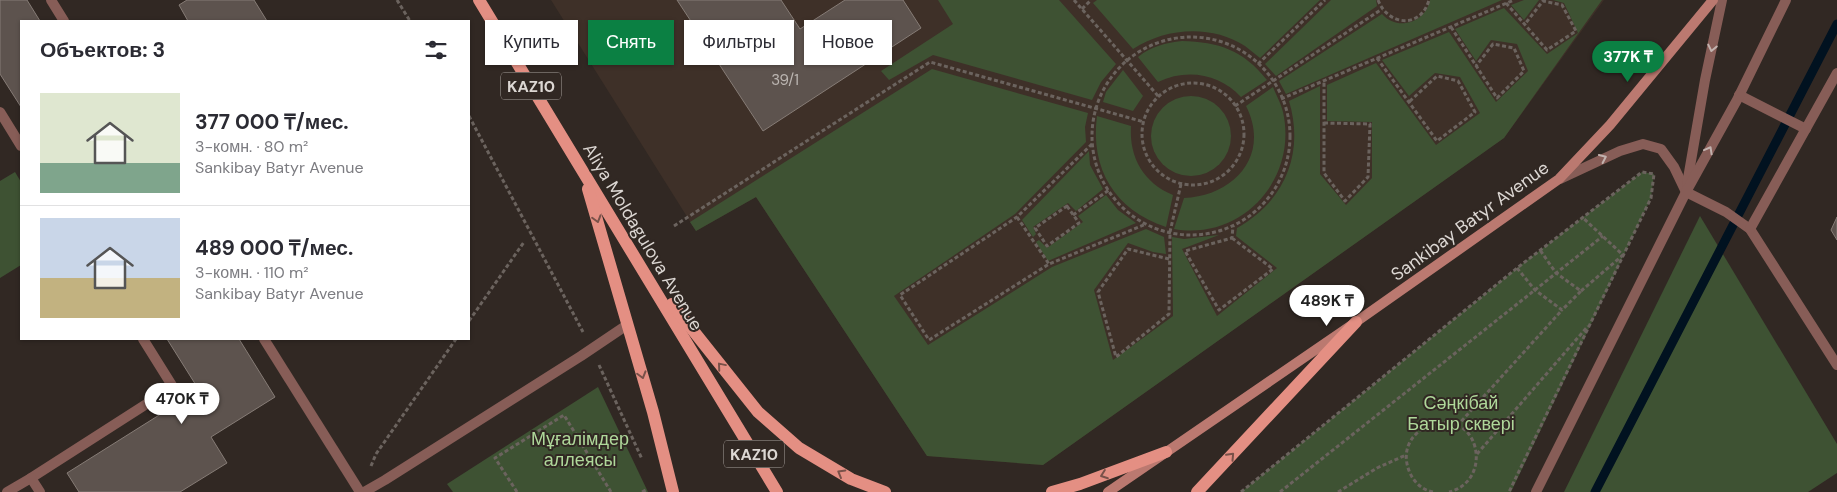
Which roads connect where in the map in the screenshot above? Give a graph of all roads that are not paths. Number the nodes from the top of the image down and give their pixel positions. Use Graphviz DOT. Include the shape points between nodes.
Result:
graph roads {
  1 [pos="51,0"];
  2 [pos="479,0"];
  3 [pos="1713,0"];
  4 [pos="1722,0"];
  5 [pos="1786,0"];
  6 [pos="63,20"];
  7 [pos="1837,73"];
  8 [pos="1740,95"];
  9 [pos="0,112"];
  10 [pos="1803,127"];
  11 [pos="20,144"];
  12 [pos="583,172"];
  13 [pos="1559,179"];
  14 [pos="1686,192"];
  15 [pos="1747,227"];
  16 [pos="635,258"];
  17 [pos="1356,322"];
  18 [pos="627,325"];
  19 [pos="144,340"];
  20 [pos="265,340"];
  21 [pos="1837,365"];
  22 [pos="1166,452"];
  23 [pos="31,478"];
  24 [pos="7,492"];
  25 [pos="40,492"];
  26 [pos="362,492"];
  27 [pos="673,492"];
  28 [pos="777,492"];
  29 [pos="886,492"];
  30 [pos="1052,492"];
  31 [pos="1108,492"];
  32 [pos="1197,492"];
  33 [pos="1536,492"];
  1 -- 6 [label="lane"];
  2 -- 12 [label="main road, Aliya Moldagulova Avenue / KAZ10"];
  3 -- 13 [label="main road, Sankibay Batyr Avenue" via="1610,125"];
  4 -- 14 [label="lane, one-way"];
  5 -- 8 [label="lane"];
  7 -- 10 [label="lane"];
  8 -- 10 [label="lane"];
  14 -- 8 [label="lane, one-way"];
  9 -- 11 [label="lane"];
  10 -- 15 [label="lane"];
  12 -- 16 [label="main road, Aliya Moldagulova Avenue / KAZ10"];
  12 -- 18 [label="main road, one-way"];
  13 -- 14 [label="lane, one-way" via="1643,144 1661,149"];
  13 -- 17 [label="main road, Sankibay Batyr Avenue"];
  14 -- 15 [label="lane" via="1726,212"];
  14 -- 33 [label="lane"];
  15 -- 21 [label="lane"];
  16 -- 28 [label="main road, Aliya Moldagulova Avenue / KAZ10"];
  29 -- 16 [label="main road, one-way" via="851,479 799,448 758,412"];
  17 -- 22 [label="main road, Sankibay Batyr Avenue"];
  32 -- 17 [label="main road, one-way"];
  18 -- 26 [label="lane"];
  18 -- 27 [label="main road, one-way"];
  19 -- 23 [label="lane" via="173,387"];
  20 -- 26 [label="lane"];
  22 -- 30 [label="main road, one-way"];
  22 -- 31 [label="main road, Sankibay Batyr Avenue"];
  23 -- 24 [label="lane"];
  23 -- 25 [label="lane"];
}
